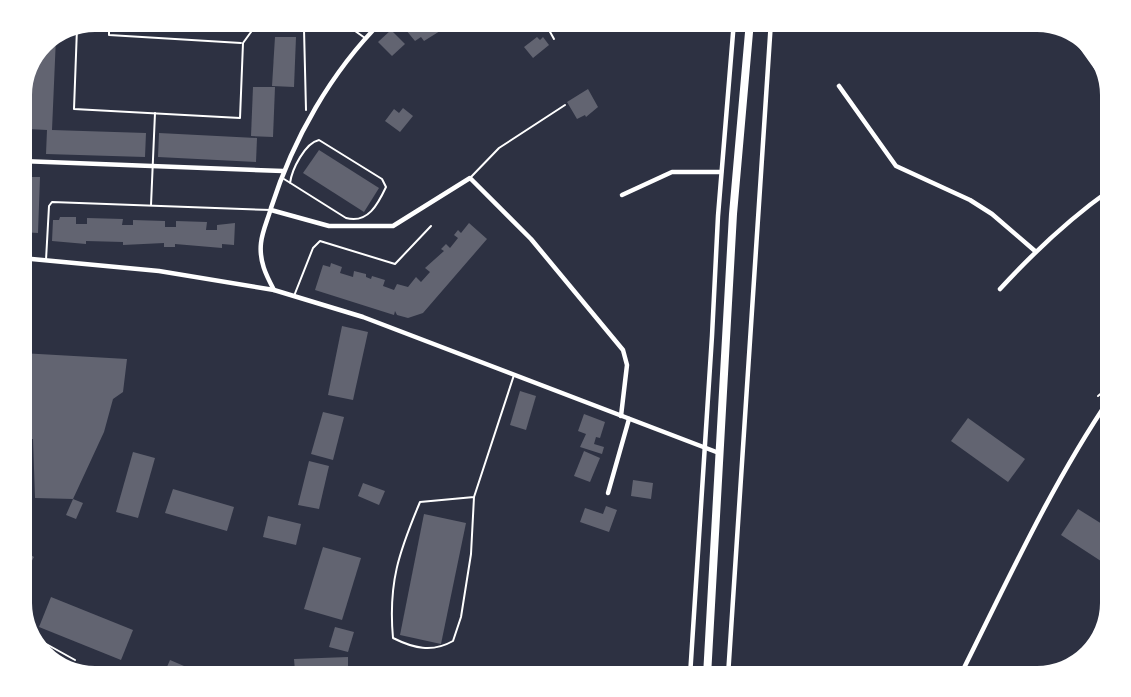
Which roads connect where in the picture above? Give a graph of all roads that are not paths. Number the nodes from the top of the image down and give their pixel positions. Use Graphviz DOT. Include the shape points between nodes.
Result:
graph roads {
  1 [pos="109,32"];
  2 [pos="251,32"];
  3 [pos="356,32"];
  4 [pos="370,32"];
  5 [pos="550,32"];
  6 [pos="733,32"];
  7 [pos="749,32"];
  8 [pos="770,32"];
  9 [pos="77,35"];
  10 [pos="364,38"];
  11 [pos="554,39"];
  12 [pos="243,43"];
  13 [pos="839,86"];
  14 [pos="565,105"];
  15 [pos="155,113"];
  16 [pos="32,161"];
  17 [pos="152,166"];
  18 [pos="721,172"];
  19 [pos="282,174"];
  20 [pos="470,178"];
  21 [pos="290,183"];
  22 [pos="622,195"];
  23 [pos="1099,198"];
  24 [pos="151,205"];
  25 [pos="271,210"];
  26 [pos="431,226"];
  27 [pos="1035,251"];
  28 [pos="32,259"];
  29 [pos="46,261"];
  30 [pos="1000,289"];
  31 [pos="274,290"];
  32 [pos="294,296"];
  33 [pos="514,375"];
  34 [pos="1100,414"];
  35 [pos="621,416"];
  36 [pos="629,419"];
  37 [pos="704,448"];
  38 [pos="721,453"];
  39 [pos="608,493"];
  40 [pos="474,496"];
  41 [pos="49,645"];
  42 [pos="75,660"];
  43 [pos="691,666"];
  44 [pos="708,666"];
  45 [pos="729,666"];
  46 [pos="965,666"];
  1 -- 12 [label="lane"];
  2 -- 12 [label="lane"];
  3 -- 10 [label="lane"];
  4 -- 10 [label="street"];
  5 -- 11 [label="lane"];
  6 -- 18 [label="street"];
  7 -- 38 [label="highway" via="733,214"];
  8 -- 45 [label="street"];
  9 -- 15 [label="lane" via="74,109"];
  10 -- 19 [label="street" via="322,98"];
  12 -- 15 [label="lane" via="240,118"];
  13 -- 27 [label="street" via="896,166 970,200"];
  14 -- 20 [label="lane" via="499,148"];
  15 -- 17 [label="lane"];
  16 -- 17 [label="street"];
  17 -- 19 [label="street"];
  17 -- 24 [label="lane"];
  18 -- 22 [label="street" via="672,172"];
  18 -- 37 [label="street"];
  19 -- 21 [label="lane"];
  19 -- 25 [label="street"];
  20 -- 25 [label="street" via="393,226 329,226"];
  20 -- 35 [label="street" via="531,239 623,350 627,365"];
  21 -- 21 [label="lane" via="292,171 310,144 319,140 382,179 386,187 369,214 355,220"];
  23 -- 27 [label="street"];
  24 -- 25 [label="lane"];
  24 -- 29 [label="lane" via="52,202"];
  25 -- 31 [label="street" via="261,242 263,270"];
  26 -- 32 [label="lane" via="395,264 320,241 313,248"];
  27 -- 30 [label="street"];
  28 -- 29 [label="street"];
  29 -- 31 [label="street" via="159,271"];
  31 -- 32 [label="street"];
  32 -- 33 [label="street" via="363,317"];
  33 -- 35 [label="street"];
  33 -- 40 [label="lane"];
  34 -- 46 [label="street"];
  35 -- 36 [label="street"];
  36 -- 37 [label="street"];
  36 -- 39 [label="street"];
  37 -- 38 [label="street"];
  37 -- 43 [label="street"];
  38 -- 44 [label="highway"];
  40 -- 40 [label="lane" via="420,502 399,553 390,603 393,638 411,647 440,649 453,641 468,575"];
  41 -- 42 [label="lane"];
}
